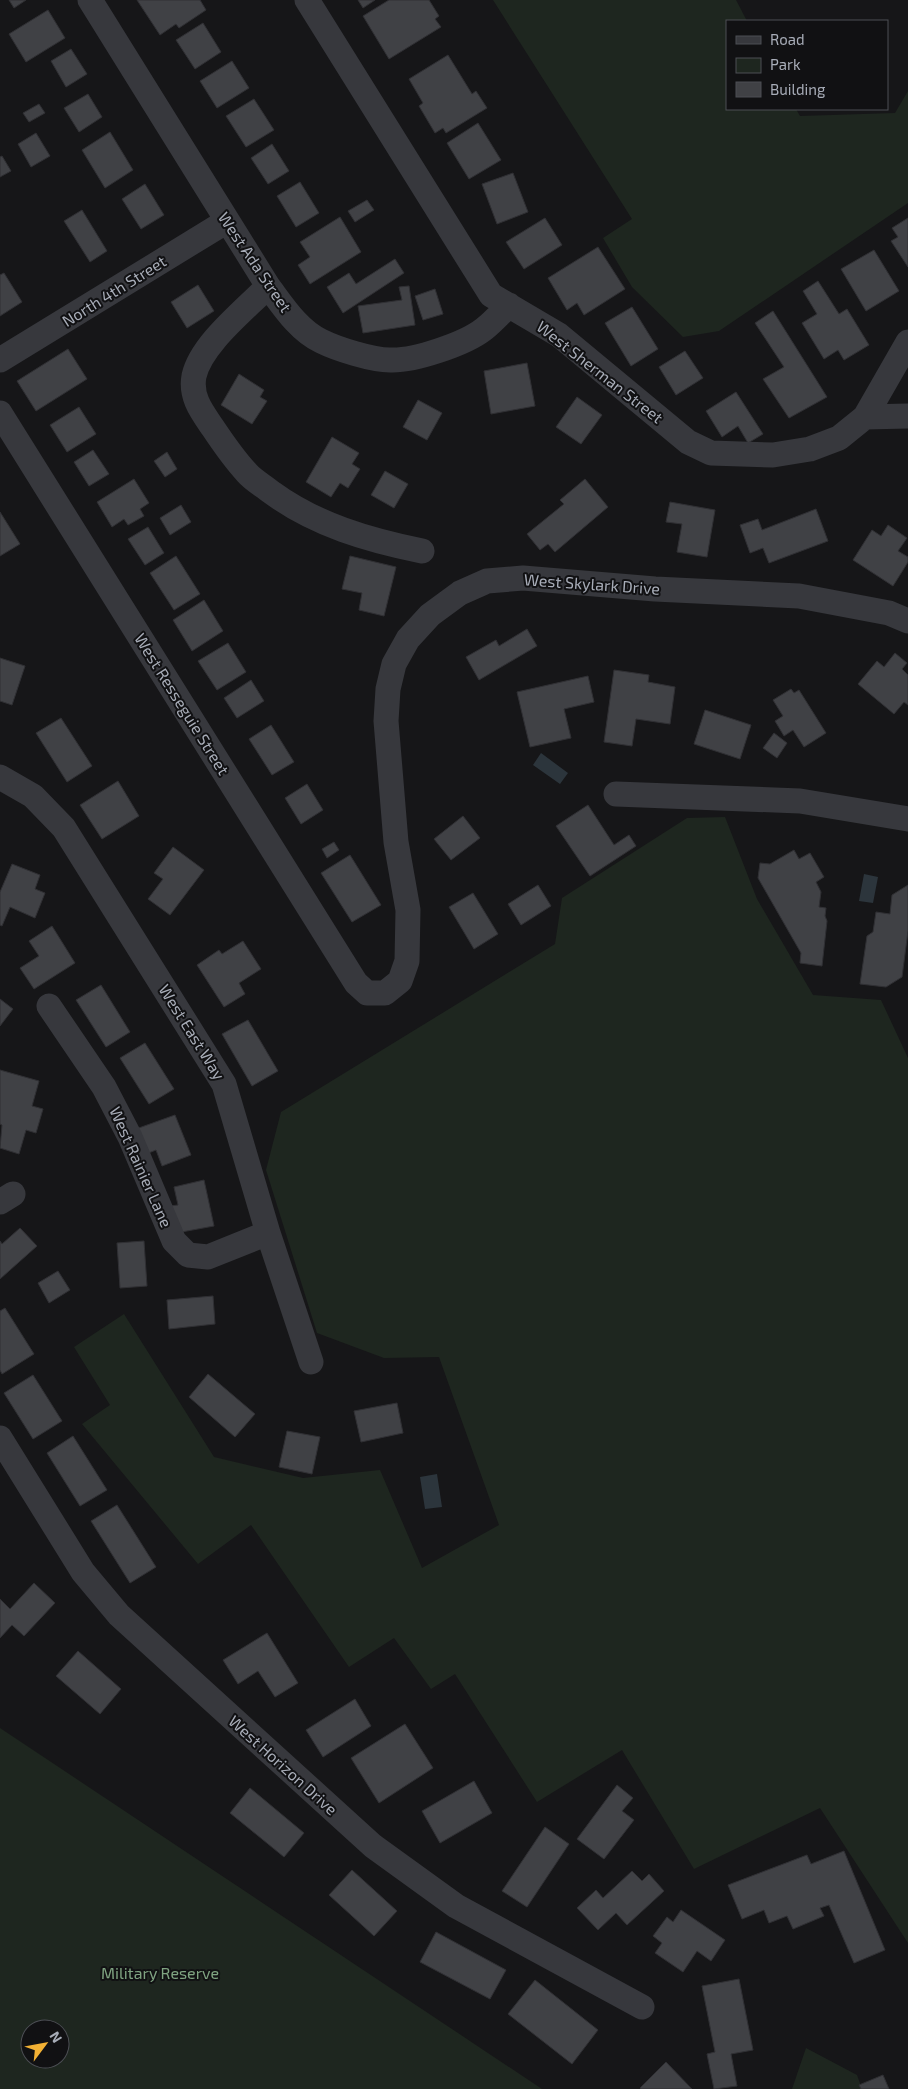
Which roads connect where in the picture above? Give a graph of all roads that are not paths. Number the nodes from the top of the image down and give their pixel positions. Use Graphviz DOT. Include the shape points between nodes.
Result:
graph roads {
  1 [pos="90,0"];
  2 [pos="307,0"];
  3 [pos="227,220"];
  4 [pos="268,286"];
  5 [pos="508,306"];
  6 [pos="908,342"];
  7 [pos="0,360"];
  8 [pos="0,413"];
  9 [pos="908,416"];
  10 [pos="865,417"];
  11 [pos="422,551"];
  12 [pos="908,621"];
  13 [pos="0,778"];
  14 [pos="616,794"];
  15 [pos="908,819"];
  16 [pos="368,993"];
  17 [pos="50,1006"];
  18 [pos="268,1233"];
  19 [pos="311,1362"];
  20 [pos="0,1438"];
  21 [pos="642,2007"];
  1 -- 3 [label="street, West Ada Street"];
  2 -- 5 [label="street, West Sherman Street" via="491,295"];
  3 -- 4 [label="street, West Ada Street"];
  3 -- 7 [label="street, North 4th Street"];
  4 -- 5 [label="street, West Ada Street" via="295,321 320,341 391,360 450,347 482,330"];
  4 -- 11 [label="street" via="211,344 198,363 193,392 199,406 248,475 290,505 335,528"];
  5 -- 10 [label="street, West Sherman Street" via="559,336 688,442 710,453 773,455 810,449 839,438"];
  6 -- 10 [label="street"];
  8 -- 16 [label="street, West Resseguie Street" via="356,983"];
  9 -- 10 [label="street"];
  12 -- 16 [label="street, West Skylark Drive" via="890,613 800,596 655,589 549,579 487,581 460,593 430,615 408,639 394,664 388,689 386,721 396,842 408,910 407,961 400,981 385,993"];
  13 -- 18 [label="street, West East Way" via="33,796 64,828 224,1084"];
  14 -- 15 [label="street" via="800,801"];
  17 -- 18 [label="street, West Rainier Lane" via="104,1087 130,1137 174,1241 188,1255 208,1257"];
  18 -- 19 [label="street, West East Way"];
  20 -- 21 [label="street, West Horizon Drive" via="84,1572 119,1616 373,1846 456,1906"];
}
